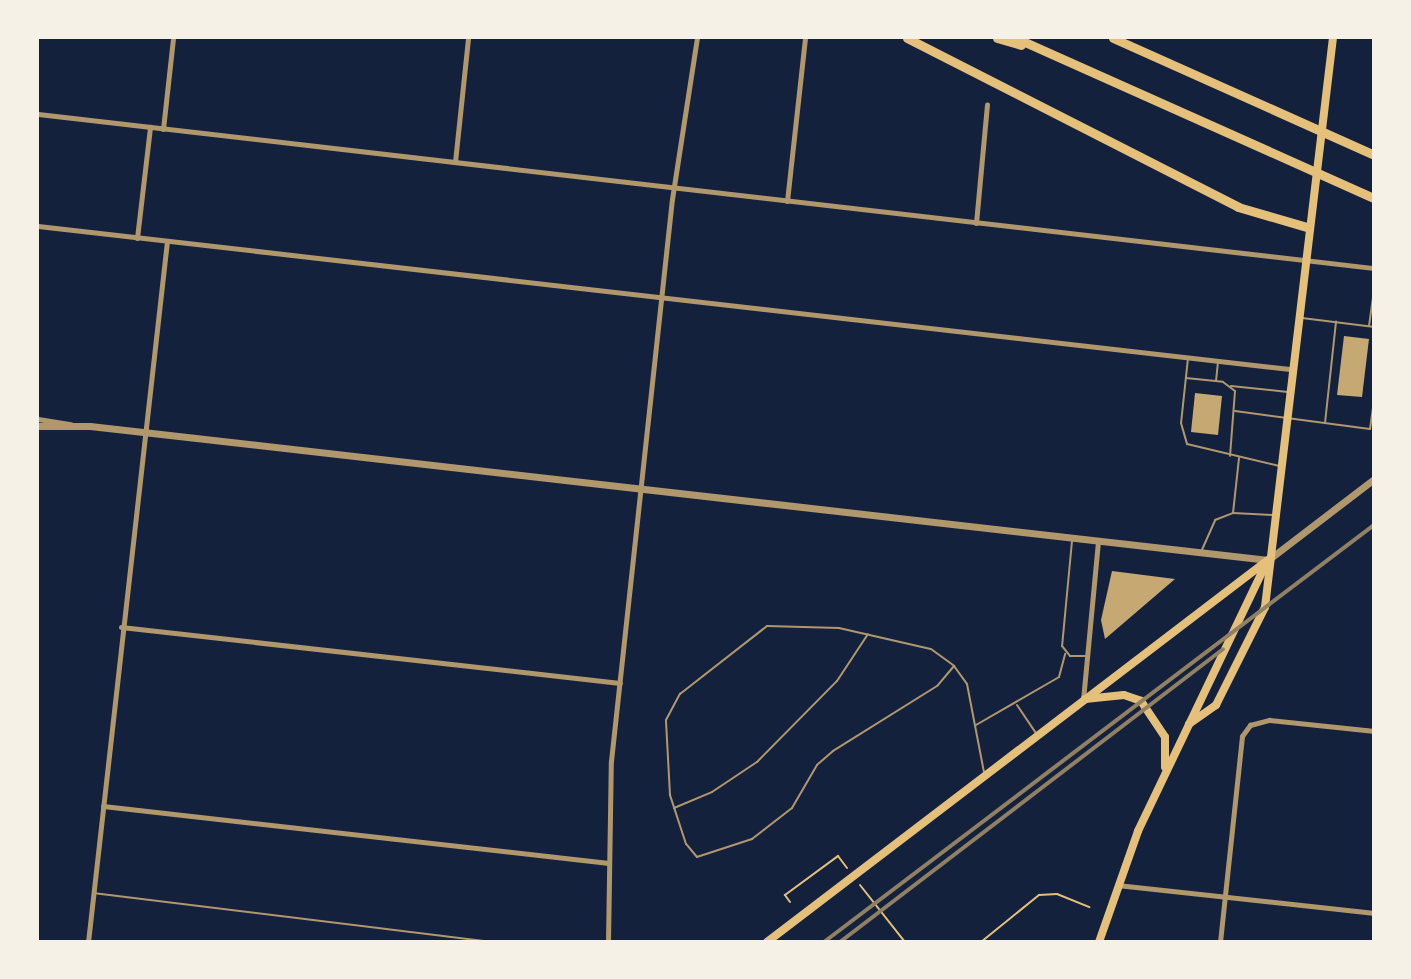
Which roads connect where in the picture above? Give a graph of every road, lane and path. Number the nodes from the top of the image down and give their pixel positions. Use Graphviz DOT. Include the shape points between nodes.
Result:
graph roads {
  1 [pos="172,38"];
  2 [pos="468,38"];
  3 [pos="697,38"];
  4 [pos="805,38"];
  5 [pos="907,38"];
  6 [pos="996,38"];
  7 [pos="1016,38"];
  8 [pos="1113,38"];
  9 [pos="1333,38"];
  10 [pos="1055,55"];
  11 [pos="987,105"];
  12 [pos="38,114"];
  13 [pos="150,127"];
  14 [pos="163,129"];
  15 [pos="1372,155"];
  16 [pos="455,162"];
  17 [pos="676,186"];
  18 [pos="1370,196"];
  19 [pos="787,201"];
  20 [pos="976,223"];
  21 [pos="38,226"];
  22 [pos="1307,227"];
  23 [pos="137,238"];
  24 [pos="167,241"];
  25 [pos="1303,260"];
  26 [pos="1374,268"];
  27 [pos="1374,291"];
  28 [pos="661,296"];
  29 [pos="1373,304"];
  30 [pos="1296,318"];
  31 [pos="1336,322"];
  32 [pos="1371,326"];
  33 [pos="1188,357"];
  34 [pos="1219,360"];
  35 [pos="1290,369"];
  36 [pos="1186,378"];
  37 [pos="1216,381"];
  38 [pos="1231,386"];
  39 [pos="1288,392"];
  40 [pos="1374,400"];
  41 [pos="1235,411"];
  42 [pos="1285,418"];
  43 [pos="38,419"];
  44 [pos="1325,423"];
  45 [pos="38,426"];
  46 [pos="90,426"];
  47 [pos="1370,429"];
  48 [pos="148,433"];
  49 [pos="1374,433"];
  50 [pos="1230,456"];
  51 [pos="1239,458"];
  52 [pos="1279,466"];
  53 [pos="1374,479"];
  54 [pos="640,489"];
  55 [pos="1233,513"];
  56 [pos="1274,515"];
  57 [pos="1072,538"];
  58 [pos="1098,541"];
  59 [pos="1200,553"];
  60 [pos="1268,560"];
  61 [pos="121,627"];
  62 [pos="868,634"];
  63 [pos="1065,653"];
  64 [pos="1086,656"];
  65 [pos="954,666"];
  66 [pos="620,683"];
  67 [pos="1083,700"];
  68 [pos="1017,705"];
  69 [pos="1189,724"];
  70 [pos="976,725"];
  71 [pos="1374,731"];
  72 [pos="1037,735"];
  73 [pos="1165,770"];
  74 [pos="985,775"];
  75 [pos="103,806"];
  76 [pos="674,808"];
  77 [pos="609,863"];
  78 [pos="1117,885"];
  79 [pos="93,893"];
  80 [pos="788,893"];
  81 [pos="1224,898"];
  82 [pos="790,902"];
  83 [pos="1089,906"];
  84 [pos="1374,914"];
  85 [pos="88,942"];
  86 [pos="494,942"];
  87 [pos="608,942"];
  88 [pos="767,942"];
  89 [pos="981,942"];
  90 [pos="1099,942"];
  91 [pos="1220,942"];
  1 -- 14 [label="street"];
  2 -- 16 [label="street"];
  3 -- 17 [label="street"];
  4 -- 19 [label="street"];
  5 -- 22 [label="highway" via="1238,207"];
  6 -- 10 [label="highway"];
  7 -- 10 [label="highway"];
  8 -- 15 [label="highway"];
  9 -- 22 [label="main road"];
  10 -- 18 [label="highway"];
  11 -- 20 [label="street"];
  12 -- 13 [label="street"];
  13 -- 14 [label="street"];
  13 -- 23 [label="street"];
  14 -- 16 [label="street"];
  16 -- 17 [label="street"];
  17 -- 19 [label="street"];
  17 -- 28 [label="street"];
  19 -- 20 [label="street"];
  20 -- 25 [label="street"];
  21 -- 23 [label="street"];
  22 -- 25 [label="main road"];
  23 -- 24 [label="street"];
  24 -- 28 [label="street"];
  24 -- 48 [label="street"];
  25 -- 26 [label="street"];
  25 -- 30 [label="main road"];
  27 -- 29 [label="lane"];
  28 -- 33 [label="street"];
  28 -- 54 [label="street"];
  29 -- 32 [label="lane"];
  30 -- 31 [label="lane"];
  30 -- 35 [label="main road"];
  31 -- 32 [label="lane"];
  31 -- 44 [label="lane"];
  33 -- 34 [label="street"];
  33 -- 36 [label="lane"];
  34 -- 35 [label="street"];
  34 -- 37 [label="lane"];
  35 -- 39 [label="main road"];
  36 -- 37 [label="lane"];
  36 -- 50 [label="lane" via="1182,435 1195,449"];
  37 -- 38 [label="lane"];
  38 -- 39 [label="lane"];
  38 -- 41 [label="lane"];
  39 -- 42 [label="main road"];
  40 -- 47 [label="lane"];
  41 -- 42 [label="lane"];
  41 -- 50 [label="lane"];
  42 -- 44 [label="lane"];
  42 -- 52 [label="main road"];
  43 -- 46 [label="street"];
  44 -- 47 [label="lane"];
  45 -- 46 [label="street"];
  46 -- 48 [label="street"];
  47 -- 49 [label="lane"];
  48 -- 54 [label="street"];
  48 -- 61 [label="street"];
  50 -- 51 [label="lane"];
  51 -- 52 [label="lane"];
  51 -- 55 [label="lane"];
  52 -- 56 [label="main road"];
  53 -- 60 [label="street"];
  54 -- 57 [label="street"];
  54 -- 66 [label="street"];
  55 -- 56 [label="lane"];
  55 -- 59 [label="lane" via="1215,520"];
  56 -- 60 [label="main road"];
  57 -- 58 [label="street"];
  57 -- 63 [label="lane" via="1062,641"];
  58 -- 59 [label="street"];
  58 -- 64 [label="street"];
  59 -- 60 [label="street"];
  60 -- 67 [label="main road"];
  60 -- 69 [label="main road"];
  60 -- 69 [label="main road" via="1271,578 1253,637 1216,705"];
  61 -- 66 [label="street"];
  61 -- 75 [label="street"];
  62 -- 65 [label="lane" via="931,649"];
  62 -- 76 [label="lane" via="837,681 757,762 712,792"];
  62 -- 76 [label="lane" via="767,626 680,694 666,720"];
  63 -- 64 [label="lane"];
  63 -- 68 [label="lane" via="1059,677"];
  64 -- 67 [label="street"];
  65 -- 70 [label="lane" via="973,698"];
  65 -- 76 [label="lane" via="937,686 833,751 817,765 792,808 752,839 697,857 686,844"];
  66 -- 77 [label="street"];
  67 -- 72 [label="main road"];
  67 -- 73 [label="main road" via="1124,695 1141,701 1166,737"];
  68 -- 70 [label="lane"];
  68 -- 72 [label="lane"];
  69 -- 73 [label="main road"];
  70 -- 74 [label="lane"];
  71 -- 81 [label="street" via="1255,721 1242,736"];
  72 -- 74 [label="main road"];
  73 -- 78 [label="main road"];
  74 -- 88 [label="main road"];
  75 -- 77 [label="street"];
  75 -- 79 [label="street"];
  77 -- 87 [label="street"];
  78 -- 81 [label="street"];
  78 -- 90 [label="main road"];
  79 -- 85 [label="street"];
  79 -- 86 [label="lane"];
  80 -- 82 [label="path"];
  81 -- 84 [label="street"];
  81 -- 91 [label="street"];
  83 -- 89 [label="path" via="1057,894 1039,895"];
}
